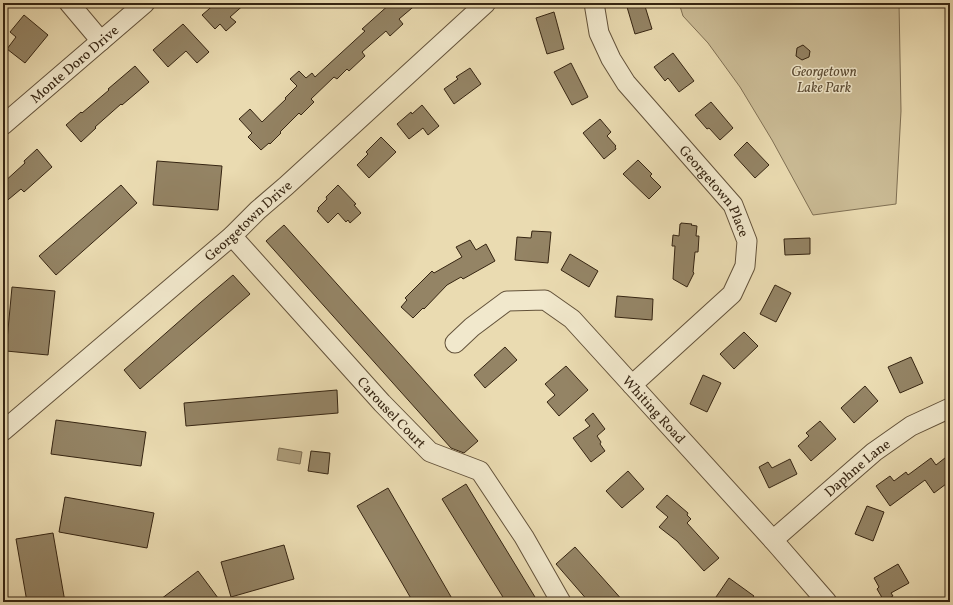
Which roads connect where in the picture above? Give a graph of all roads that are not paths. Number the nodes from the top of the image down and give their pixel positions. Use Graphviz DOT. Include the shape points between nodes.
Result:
graph roads {
  1 [pos="69,3"];
  2 [pos="146,3"];
  3 [pos="486,3"];
  4 [pos="594,3"];
  5 [pos="101,40"];
  6 [pos="3,124"];
  7 [pos="232,236"];
  8 [pos="455,343"];
  9 [pos="632,385"];
  10 [pos="950,408"];
  11 [pos="3,430"];
  12 [pos="774,540"];
  13 [pos="561,602"];
  14 [pos="827,602"];
  1 -- 5 [label="street"];
  2 -- 5 [label="street, Monte Doro Drive"];
  3 -- 7 [label="street, Georgetown Drive"];
  4 -- 9 [label="street, Georgetown Place" via="599,32 611,59 626,83 733,205 747,241 746,266 732,294"];
  5 -- 6 [label="street, Monte Doro Drive"];
  7 -- 11 [label="street, Georgetown Drive"];
  7 -- 13 [label="street, Carousel Court" via="382,403 430,452 480,471 524,537"];
  8 -- 9 [label="street, Whiting Road" via="472,327 507,302 545,300 572,319"];
  9 -- 12 [label="street, Whiting Road"];
  10 -- 12 [label="street, Daphne Lane" via="911,426 874,452"];
  12 -- 14 [label="street, Whiting Road"];
}
